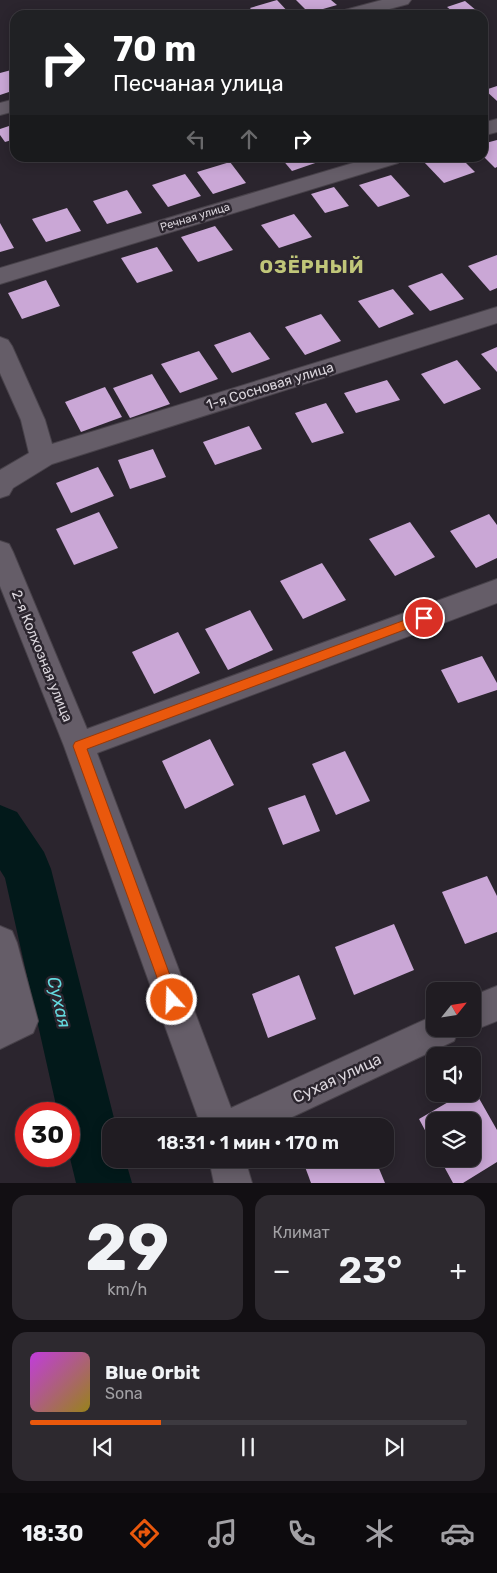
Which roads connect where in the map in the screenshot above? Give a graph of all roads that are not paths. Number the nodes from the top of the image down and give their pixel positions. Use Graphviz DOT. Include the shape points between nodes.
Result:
graph roads {
  1 [pos="402,0"];
  2 [pos="365,10"];
  3 [pos="378,162"];
  4 [pos="0,276"];
  5 [pos="497,315"];
  6 [pos="0,346"];
  7 [pos="43,457"];
  8 [pos="0,488"];
  9 [pos="0,552"];
  10 [pos="497,591"];
  11 [pos="79,746"];
  12 [pos="0,944"];
  13 [pos="497,1003"];
  14 [pos="481,1010"];
  15 [pos="0,1032"];
  16 [pos="426,1036"];
  17 [pos="216,1118"];
  18 [pos="250,1118"];
  19 [pos="229,1168"];
  20 [pos="233,1183"];
  1 -- 2 [label="street"];
  3 -- 4 [label="street, Речная улица"];
  5 -- 7 [label="street, 1-я Сосновая улица"];
  6 -- 7 [label="street" via="33,420"];
  7 -- 8 [label="street" via="2,482"];
  9 -- 11 [label="street, 2-я Колхозная улица"];
  10 -- 11 [label="street"];
  11 -- 17 [label="street, 2-я Колхозная улица"];
  12 -- 15 [label="street" via="21,1021"];
  13 -- 14 [label="street"];
  16 -- 18 [label="street, Сухая улица"];
  19 -- 20 [label="street"];
}
